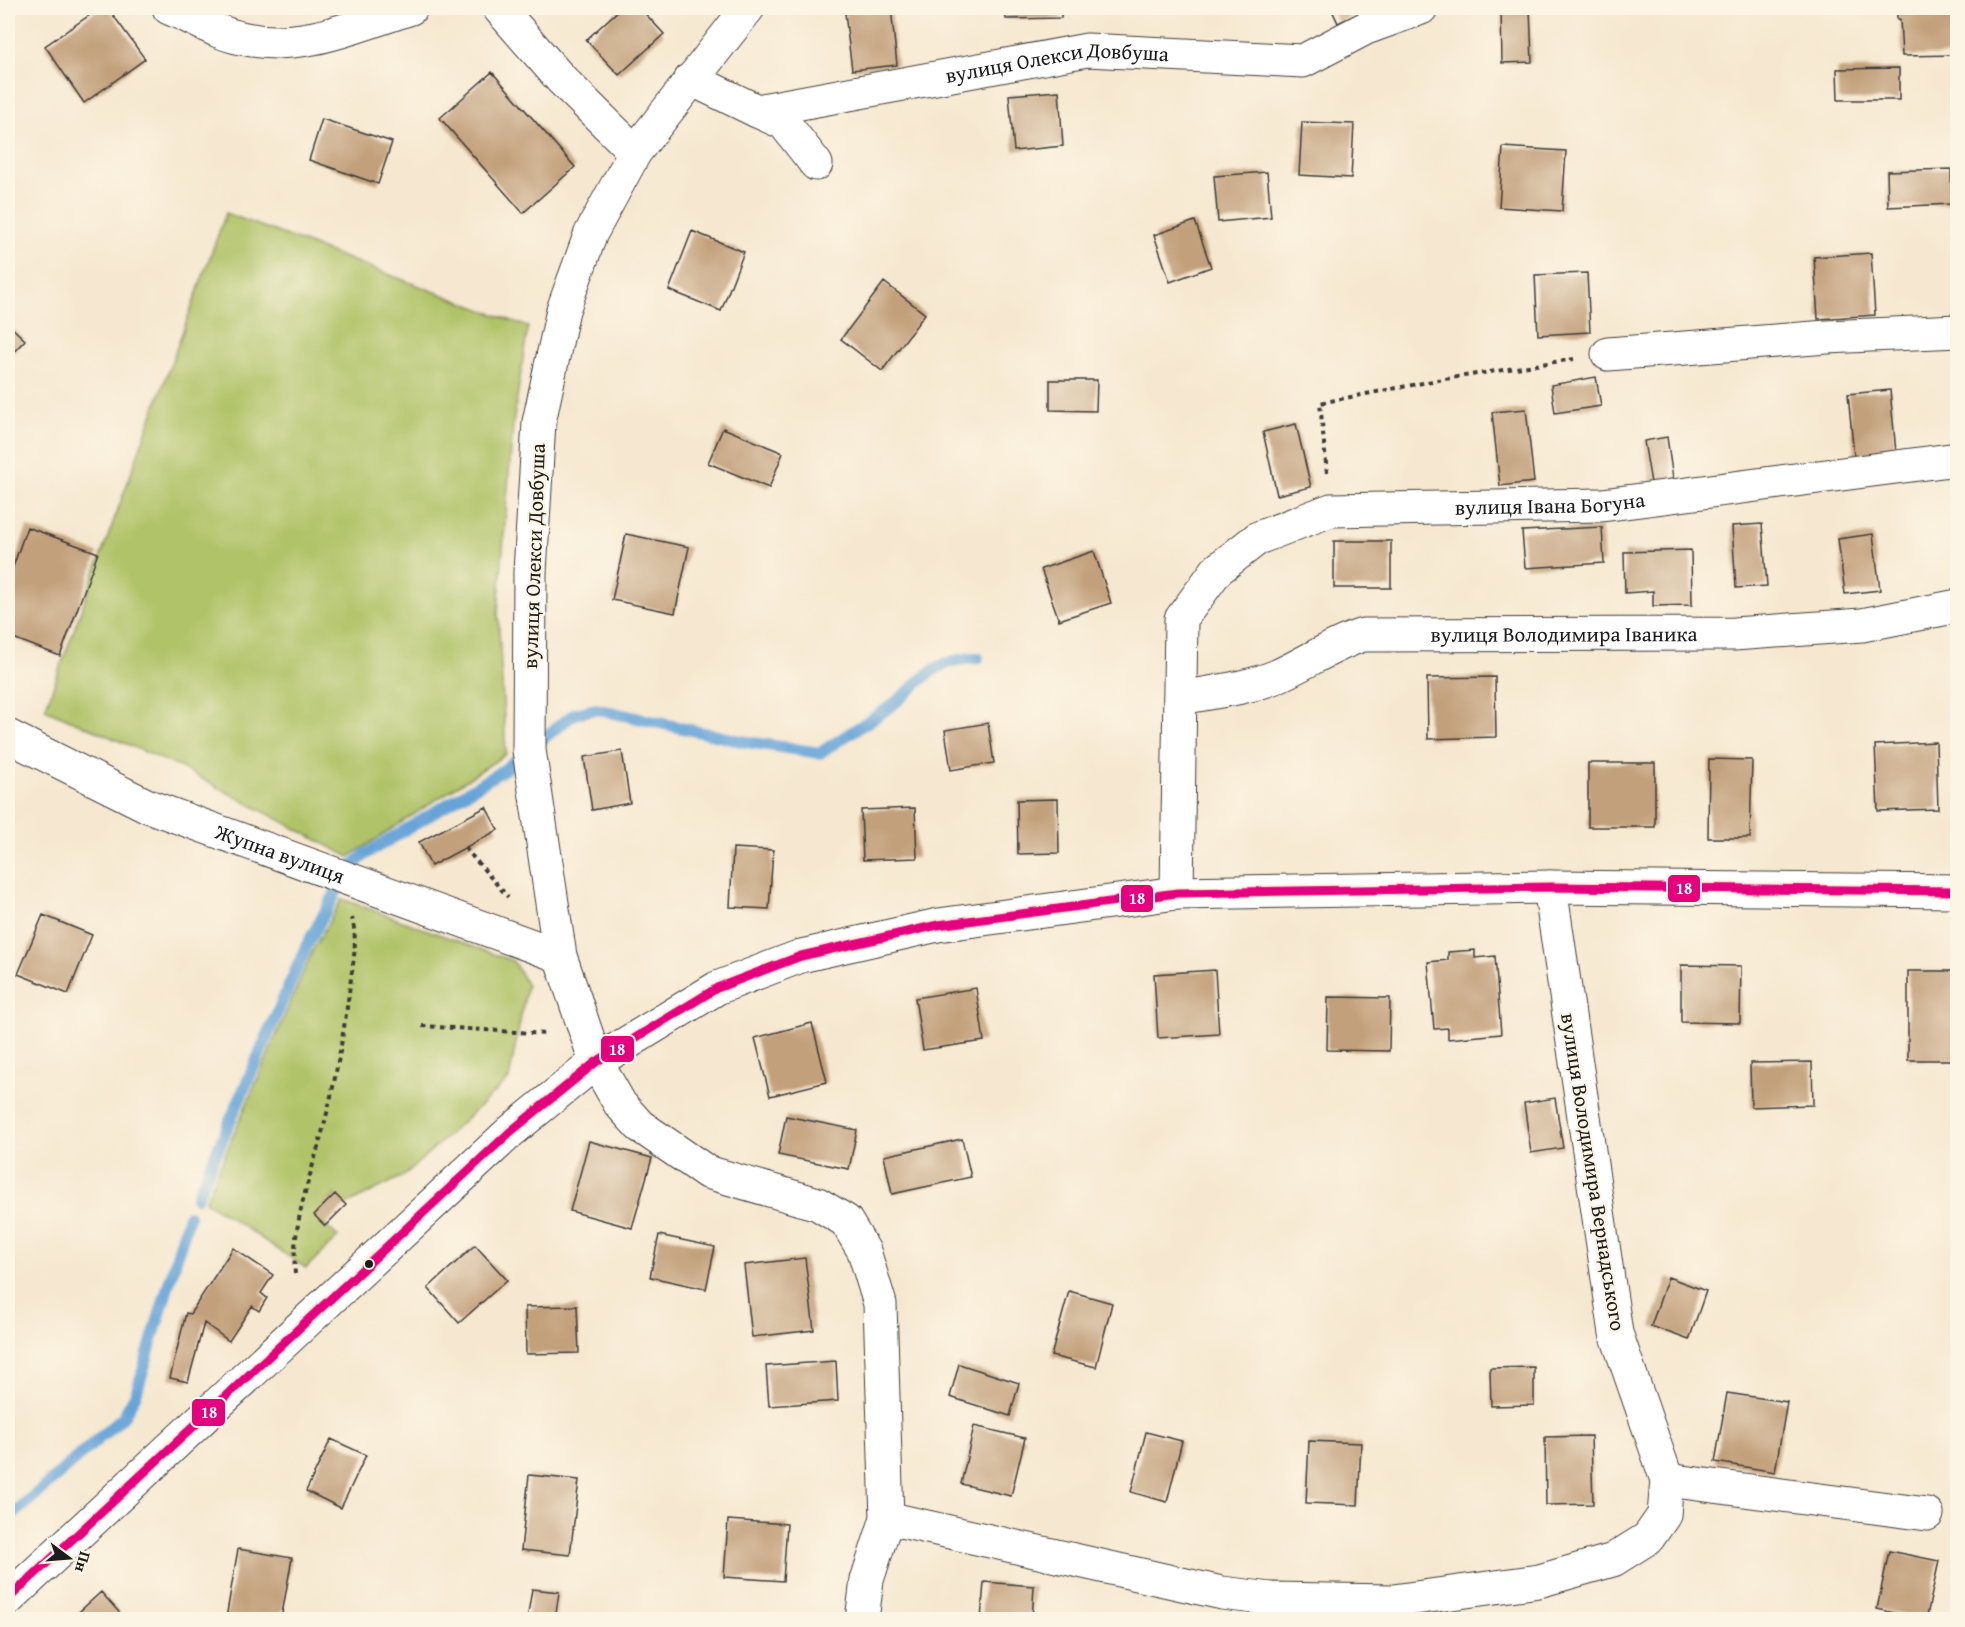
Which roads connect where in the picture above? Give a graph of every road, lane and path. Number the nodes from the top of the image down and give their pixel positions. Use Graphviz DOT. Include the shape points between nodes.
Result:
graph roads {
  1 [pos="169,8"];
  2 [pos="411,8"];
  3 [pos="499,8"];
  4 [pos="748,8"];
  5 [pos="1421,8"];
  6 [pos="691,79"];
  7 [pos="757,111"];
  8 [pos="635,152"];
  9 [pos="816,164"];
  10 [pos="1958,331"];
  11 [pos="1608,354"];
  12 [pos="1958,459"];
  13 [pos="1331,510"];
  14 [pos="1958,606"];
  15 [pos="1180,698"];
  16 [pos="8,736"];
  17 [pos="348,879"];
  18 [pos="1550,888"];
  19 [pos="1958,891"];
  20 [pos="1177,893"];
  21 [pos="560,956"];
  22 [pos="422,1026"];
  23 [pos="554,1034"];
  24 [pos="596,1062"];
  25 [pos="295,1274"];
  26 [pos="1667,1480"];
  27 [pos="1927,1514"];
  28 [pos="887,1518"];
  29 [pos="8,1599"];
  30 [pos="1395,1610"];
  31 [pos="862,1620"];
  1 -- 2 [label="street" via="240,38 274,43 307,41"];
  3 -- 8 [label="street" via="561,79"];
  4 -- 6 [label="street, вулиця Олекси Довбуша"];
  5 -- 7 [label="street, вулиця Олекси Довбуша" via="1366,28 1303,61 1087,50"];
  6 -- 7 [label="street"];
  6 -- 8 [label="street, вулиця Олекси Довбуша"];
  7 -- 9 [label="street" via="784,123"];
  8 -- 21 [label="street, вулиця Олекси Довбуша" via="591,233 563,310 539,422 530,572 529,733"];
  10 -- 11 [label="street"];
  11 -- 13 [label="path" via="1320,403"];
  12 -- 13 [label="street, вулиця Івана Богуна" via="1602,505"];
  13 -- 15 [label="street, вулиця Івана Богуна" via="1258,538 1217,570 1181,620"];
  14 -- 15 [label="street, вулиця Володимира Іваника" via="1862,626 1734,634 1363,635 1341,641 1266,680"];
  15 -- 20 [label="street"];
  16 -- 17 [label="street, Жупна вулиця" via="148,806"];
  17 -- 21 [label="street, Жупна вулиця"];
  17 -- 25 [label="path" via="357,946 326,1117 297,1226"];
  18 -- 19 [label="street"];
  18 -- 20 [label="street"];
  18 -- 26 [label="street, вулиця Володимира Вернадського" via="1616,1332"];
  20 -- 24 [label="street" via="938,925 801,956 717,988"];
  21 -- 24 [label="street, вулиця Олекси Довбуша"];
  22 -- 23 [label="path"];
  24 -- 28 [label="street, вулиця Олекси Довбуша" via="620,1104 640,1126 707,1172 818,1204 846,1221 864,1251 880,1304"];
  24 -- 29 [label="street" via="510,1132"];
  26 -- 27 [label="street"];
  26 -- 30 [label="street, вулиця Володимира Вернадського" via="1664,1515 1648,1538 1613,1560 1539,1581"];
  28 -- 30 [label="street, вулиця Володимира Вернадського" via="1222,1593"];
  28 -- 31 [label="street, вулиця Олекси Довбуша" via="867,1580"];
}
